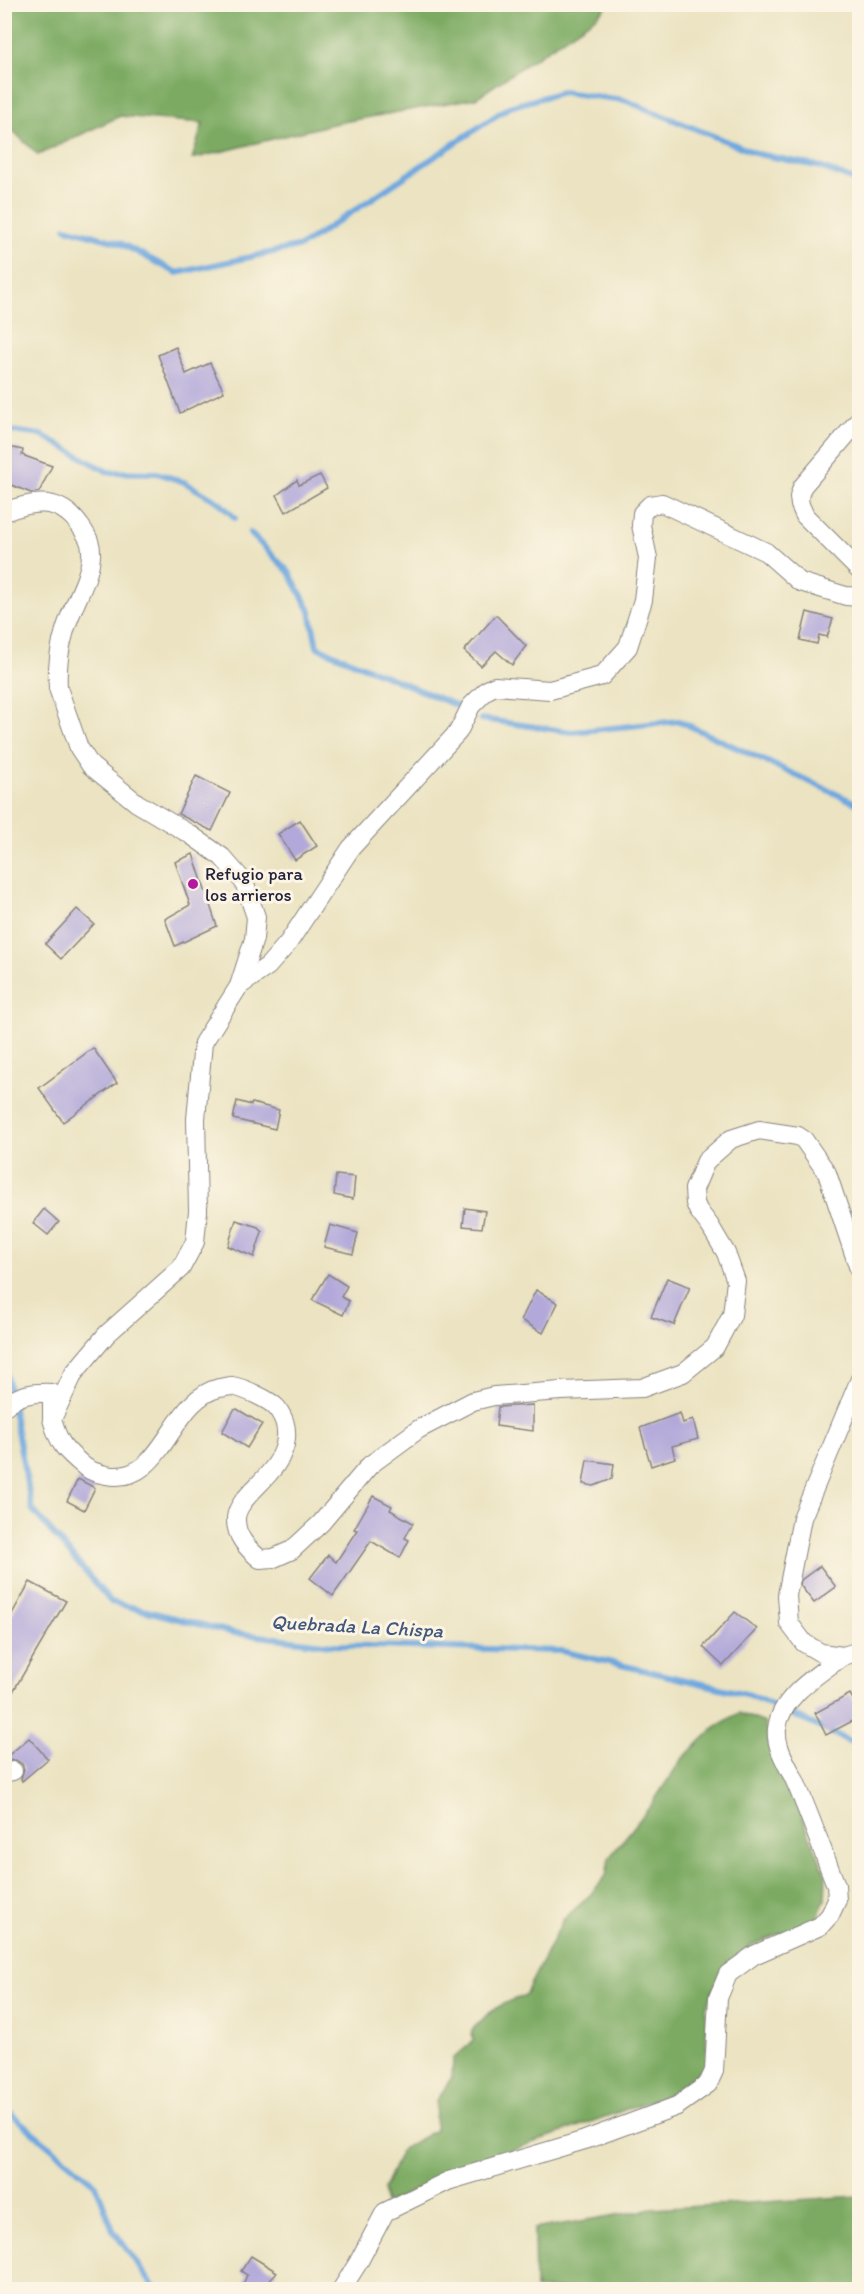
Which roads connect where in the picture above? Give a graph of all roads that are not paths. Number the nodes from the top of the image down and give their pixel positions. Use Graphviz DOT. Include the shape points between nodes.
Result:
graph roads {
  1 [pos="860,419"];
  2 [pos="4,512"];
  3 [pos="860,571"];
  4 [pos="860,597"];
  5 [pos="239,986"];
  6 [pos="860,1272"];
  7 [pos="860,1380"];
  8 [pos="4,1407"];
  9 [pos="52,1419"];
  10 [pos="851,1653"];
  11 [pos="341,2289"];
  1 -- 3 [label="street" via="802,487 799,497 804,516"];
  2 -- 5 [label="street" via="24,504 48,503 65,508 90,539 91,560 64,633 58,688 79,748 91,766 137,803 222,858 244,882 256,917 254,939"];
  4 -- 5 [label="street" via="800,582 766,552 663,502 650,505 642,513 641,525 648,558 643,600 628,647 602,676 550,690 495,686 487,690 471,706 458,732 351,848 288,943 268,966"];
  5 -- 9 [label="street" via="203,1043 196,1119 195,1242 182,1268 107,1334 74,1373"];
  6 -- 9 [label="street" via="827,1173 804,1140 759,1130 731,1139 706,1161 694,1189 698,1210 726,1252 736,1281 732,1315 715,1347 683,1373 642,1388 494,1396 473,1401 418,1429 370,1465 321,1523 292,1550 274,1558 260,1559 247,1548 236,1519 238,1510 280,1460 285,1446 285,1424 273,1404 231,1386 205,1394 184,1412 149,1463 132,1474 115,1477 92,1472 70,1455 58,1441"];
  7 -- 10 [label="street" via="802,1518 787,1595 789,1623 804,1644 821,1653"];
  8 -- 9 [label="street" via="23,1396 52,1393"];
  10 -- 11 [label="street" via="796,1692 777,1729 778,1745 836,1885 837,1900 820,1926 754,1955 728,1974 718,1998 714,2071 708,2084 677,2106 585,2140 448,2181 385,2212"];
}
